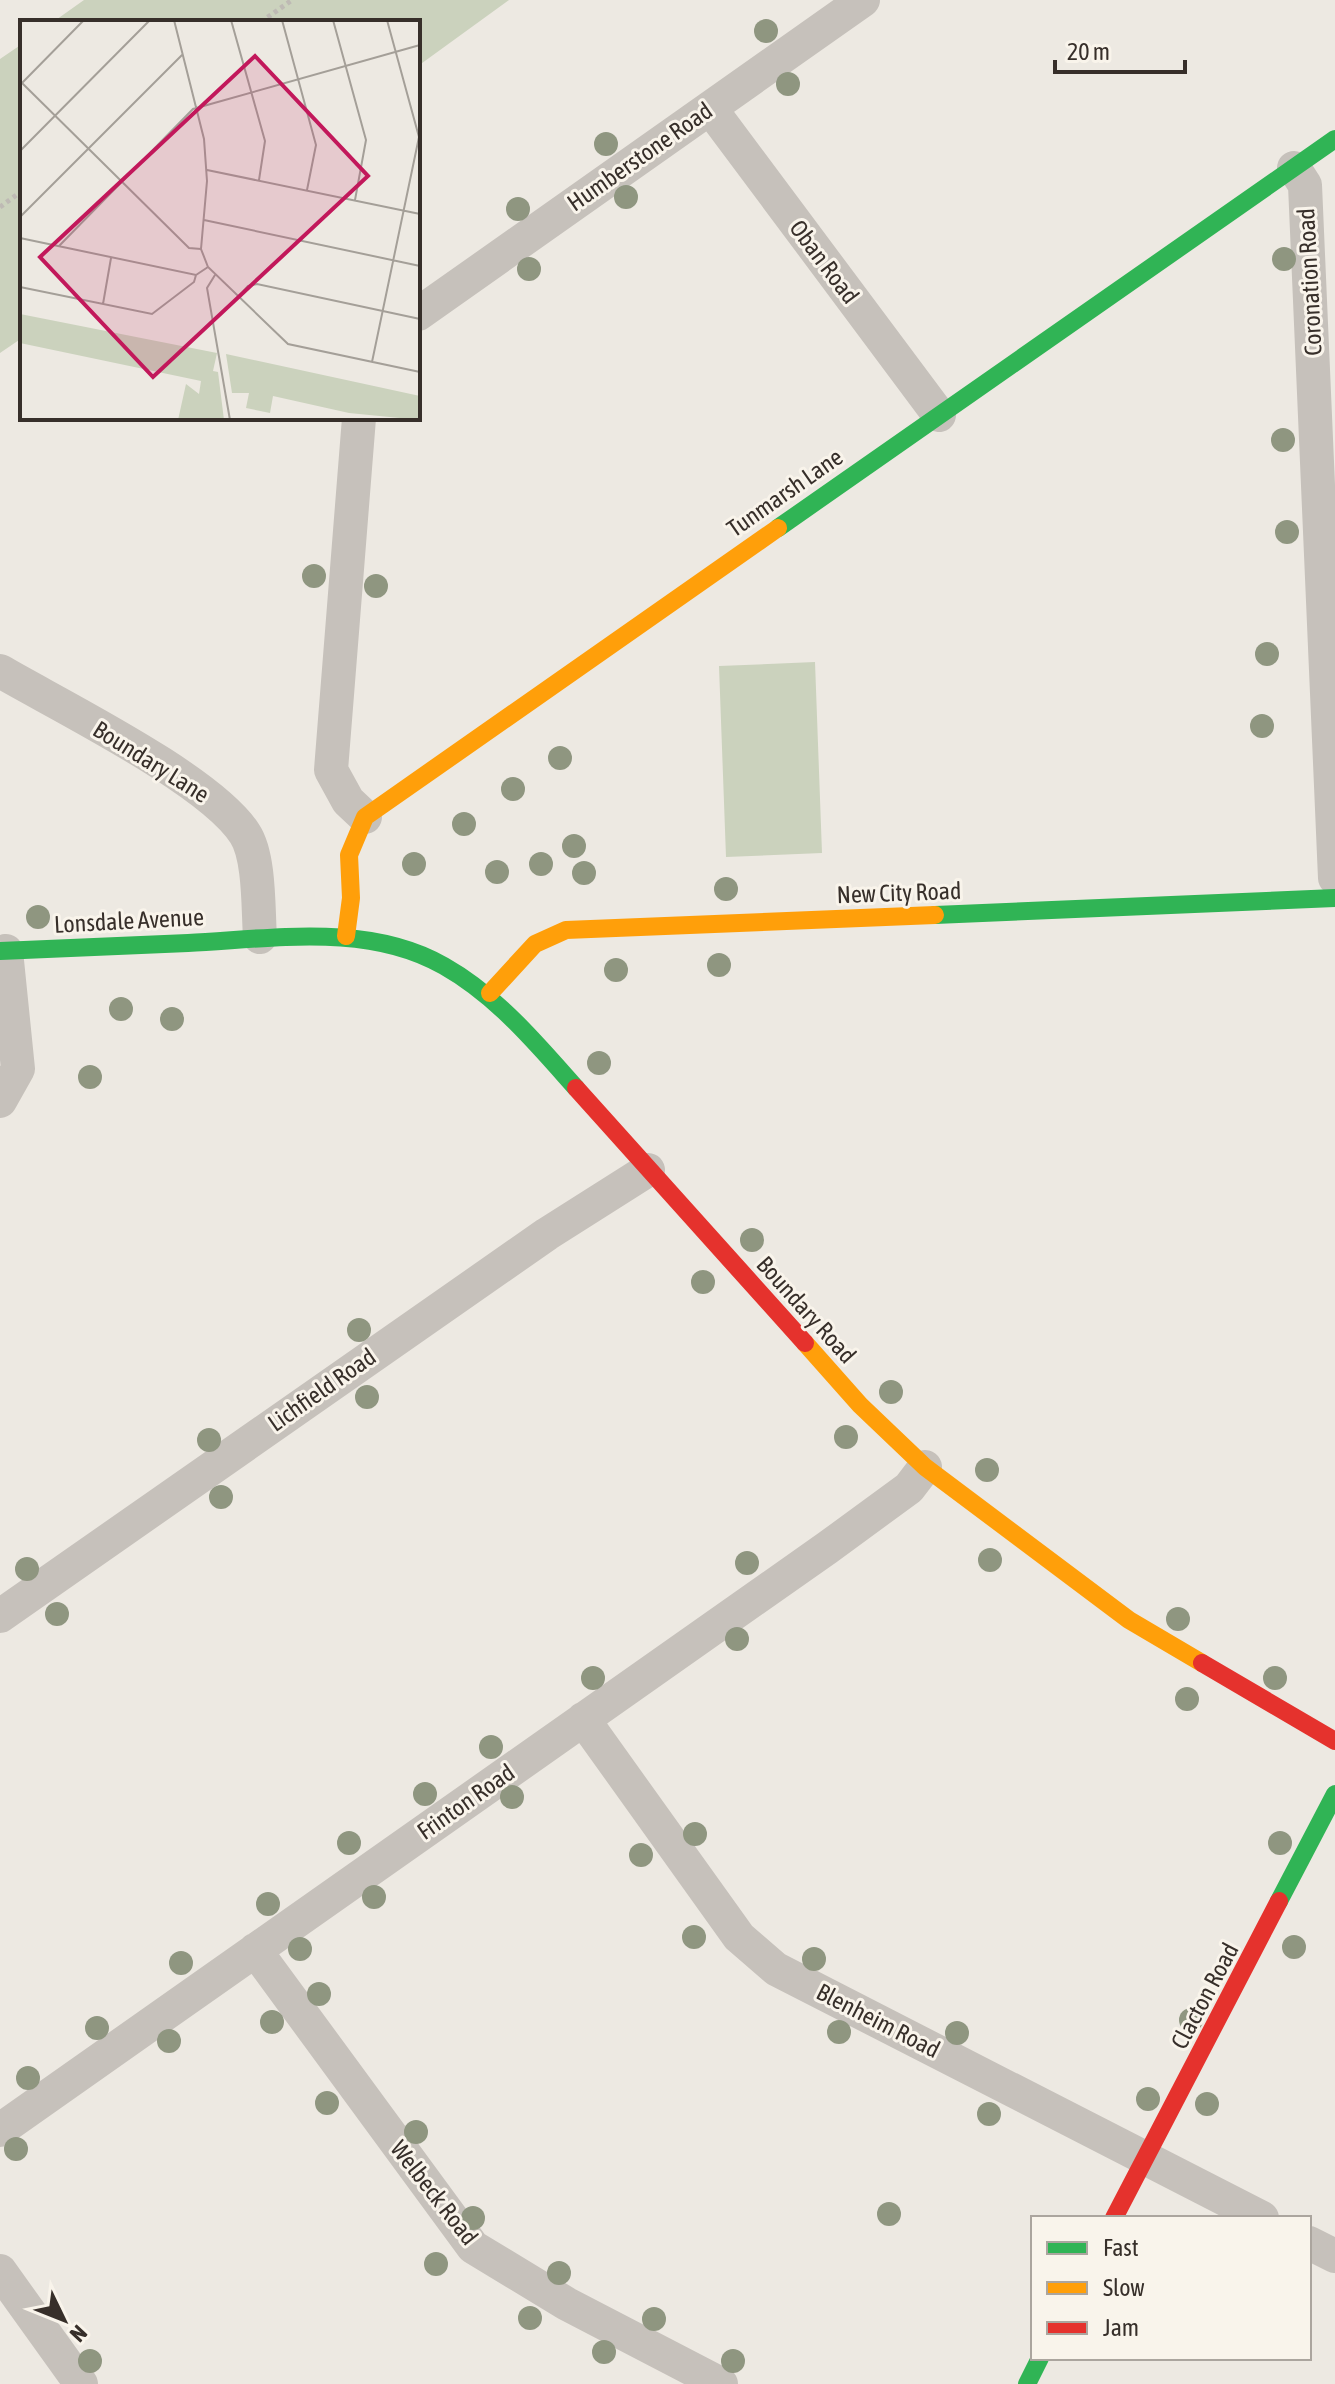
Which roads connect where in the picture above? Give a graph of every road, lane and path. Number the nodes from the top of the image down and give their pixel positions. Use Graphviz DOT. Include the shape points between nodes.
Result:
graph roads {
  1 [pos="292,0"];
  2 [pos="863,0"];
  3 [pos="264,20"];
  4 [pos="710,108"];
  5 [pos="1335,139"];
  6 [pos="1294,168"];
  7 [pos="20,192"];
  8 [pos="0,207"];
  9 [pos="420,313"];
  10 [pos="939,415"];
  11 [pos="359,420"];
  12 [pos="0,671"];
  13 [pos="365,817"];
  14 [pos="1335,878"];
  15 [pos="1335,898"];
  16 [pos="346,936"];
  17 [pos="260,937"];
  18 [pos="3,951"];
  19 [pos="490,993"];
  20 [pos="0,1101"];
  21 [pos="648,1170"];
  22 [pos="925,1467"];
  23 [pos="0,1616"];
  24 [pos="583,1719"];
  25 [pos="1335,1741"];
  26 [pos="1335,1794"];
  27 [pos="255,1950"];
  28 [pos="0,2130"];
  29 [pos="1146,2159"];
  30 [pos="1115,2216"];
  31 [pos="1258,2216"];
  32 [pos="1311,2244"];
  33 [pos="1335,2256"];
  34 [pos="0,2271"];
  35 [pos="1039,2360"];
  36 [pos="81,2384"];
  37 [pos="721,2384"];
  38 [pos="1027,2384"];
  1 -- 3 [label="path"];
  2 -- 4 [label="street, Humberstone Road"];
  4 -- 9 [label="street, Humberstone Road"];
  4 -- 10 [label="street, Oban Road"];
  5 -- 6 [label="street, Tunmarsh Lane"];
  6 -- 10 [label="street, Tunmarsh Lane"];
  6 -- 14 [label="street, Coronation Road" via="1305,185"];
  7 -- 8 [label="path"];
  10 -- 13 [label="street, Tunmarsh Lane"];
  11 -- 13 [label="street" via="331,770 348,801"];
  12 -- 17 [label="street, Boundary Lane" via="180,776 226,811 247,836"];
  13 -- 16 [label="street" via="349,855"];
  15 -- 19 [label="street, New City Road" via="566,930 535,944"];
  16 -- 17 [label="street, Boundary Road"];
  16 -- 19 [label="street, Boundary Road" via="434,959"];
  17 -- 18 [label="street, Lonsdale Avenue"];
  18 -- 20 [label="street" via="18,1069"];
  19 -- 21 [label="street, Boundary Road"];
  21 -- 22 [label="street, Boundary Road" via="860,1405"];
  21 -- 23 [label="street, Lichfield Road" via="547,1234"];
  22 -- 24 [label="street, Frinton Road" via="909,1488"];
  22 -- 25 [label="street, Boundary Road" via="1129,1620"];
  24 -- 27 [label="street, Frinton Road"];
  24 -- 29 [label="street, Blenheim Road" via="739,1937 776,1969"];
  26 -- 29 [label="street, Clacton Road"];
  27 -- 28 [label="street, Frinton Road"];
  27 -- 37 [label="street, Welbeck Road" via="473,2247 567,2304"];
  29 -- 30 [label="street, Clacton Road"];
  29 -- 31 [label="street, Blenheim Road"];
  32 -- 33 [label="street"];
  34 -- 36 [label="street"];
  35 -- 38 [label="street"];
}
